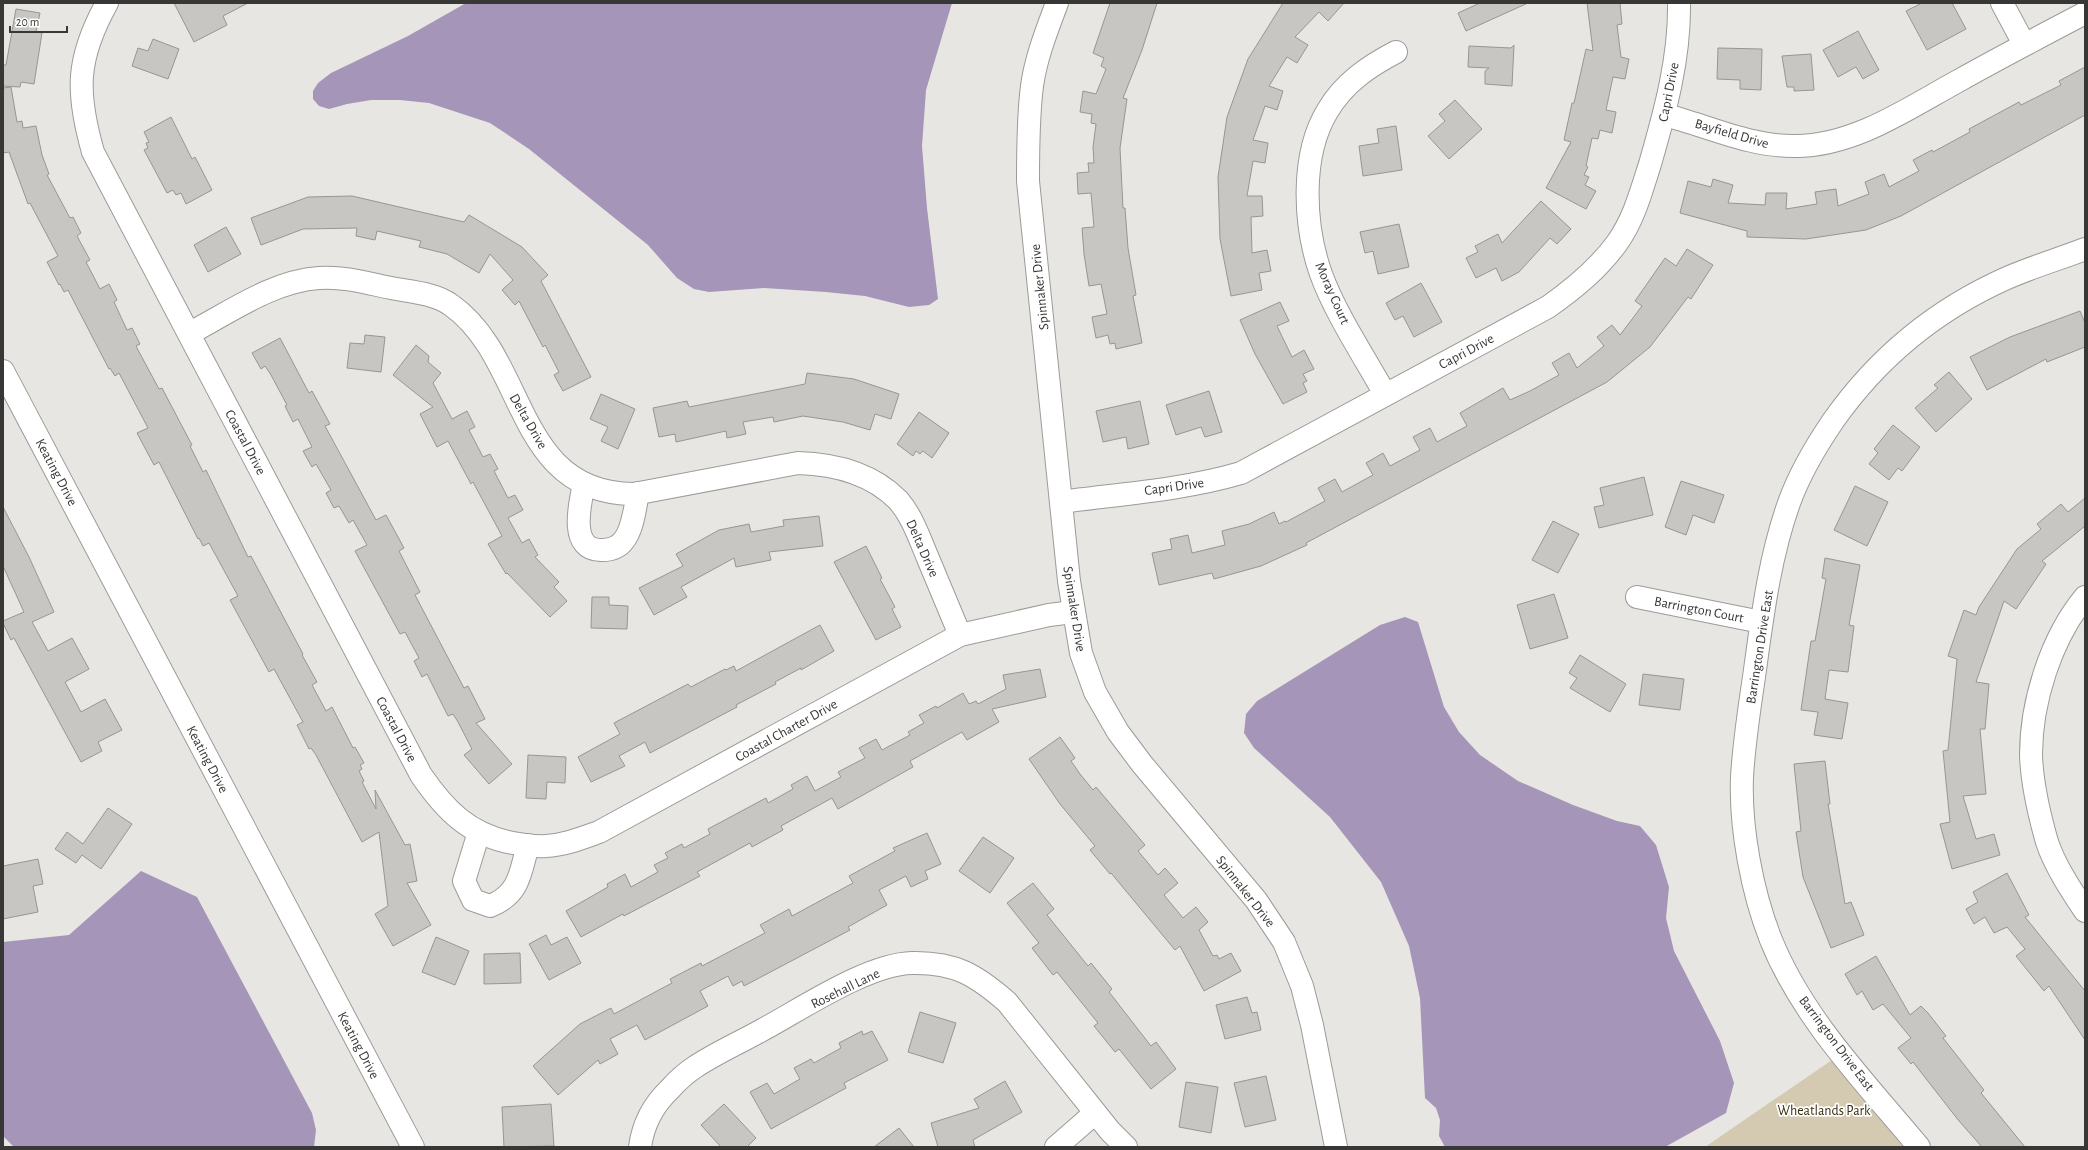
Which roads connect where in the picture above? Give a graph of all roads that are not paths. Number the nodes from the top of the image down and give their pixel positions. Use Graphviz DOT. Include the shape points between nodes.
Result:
graph roads {
  1 [pos="107,3"];
  2 [pos="1057,3"];
  3 [pos="1679,3"];
  4 [pos="2002,3"];
  5 [pos="2085,13"];
  6 [pos="2024,44"];
  7 [pos="1396,52"];
  8 [pos="1665,115"];
  9 [pos="2085,249"];
  10 [pos="190,333"];
  11 [pos="3,371"];
  12 [pos="1385,394"];
  13 [pos="584,484"];
  14 [pos="638,493"];
  15 [pos="1061,502"];
  16 [pos="1637,597"];
  17 [pos="2085,597"];
  18 [pos="1073,612"];
  19 [pos="1761,622"];
  20 [pos="960,635"];
  21 [pos="478,832"];
  22 [pos="502,841"];
  23 [pos="528,845"];
  24 [pos="2085,911"];
  25 [pos="1096,1114"];
  26 [pos="413,1147"];
  27 [pos="640,1147"];
  28 [pos="1056,1147"];
  29 [pos="1126,1147"];
  30 [pos="1336,1147"];
  31 [pos="1919,1147"];
  1 -- 10 [label="street, Coastal Drive" via="85,51 81,81 84,121 93,152"];
  2 -- 15 [label="street, Spinnaker Drive" via="1041,46 1032,85 1028,124 1028,181"];
  3 -- 8 [label="street, Capri Drive" via="1680,29"];
  4 -- 6 [label="street"];
  5 -- 6 [label="street, Bayfield Drive"];
  6 -- 8 [label="street, Bayfield Drive" via="1858,133 1816,145 1796,146 1751,141"];
  7 -- 12 [label="street, Moray Court" via="1372,64 1345,88 1327,110 1316,137 1309,167 1307,194 1313,245 1321,275"];
  8 -- 12 [label="street, Capri Drive" via="1636,210 1618,242 1599,266 1577,287 1548,307"];
  9 -- 19 [label="street, Barrington Drive East" via="2007,279 1943,313 1917,330 1869,375 1824,434 1789,501 1778,539"];
  10 -- 13 [label="street, Delta Drive" via="271,291 295,282 319,278 346,279 430,296 450,305 472,323 488,346 536,439 551,459"];
  10 -- 21 [label="street, Coastal Drive" via="421,774 436,798 457,819"];
  11 -- 26 [label="street, Keating Drive"];
  12 -- 15 [label="street, Capri Drive" via="1241,473 1219,480"];
  13 -- 14 [label="street, Delta Drive" via="612,493"];
  13 -- 14 [label="street" via="578,513 580,535 591,547 599,550 619,546 625,539"];
  14 -- 20 [label="street, Delta Drive" via="798,463 824,464 851,471 877,484 898,500 911,518"];
  15 -- 18 [label="street, Spinnaker Drive"];
  16 -- 19 [label="street, Barrington Court"];
  17 -- 24 [label="street" via="2076,607 2049,659 2036,705 2031,755 2035,795 2048,843 2065,879"];
  18 -- 20 [label="street, Coastal Charter Drive" via="1048,615"];
  18 -- 30 [label="street, Spinnaker Drive" via="1081,653 1095,692 1118,732 1256,900 1284,942 1302,986"];
  19 -- 31 [label="street, Barrington Drive East" via="1742,779 1749,853 1759,903 1787,974 1808,1010 1836,1048"];
  20 -- 23 [label="street, Coastal Charter Drive" via="599,832 559,844"];
  21 -- 22 [label="street, Coastal Drive"];
  21 -- 23 [label="street" via="464,882 473,900 490,906 503,901 517,884"];
  22 -- 23 [label="street, Coastal Charter Drive"];
  25 -- 27 [label="street, Rosehall Lane" via="1007,1002 987,985 966,971 941,964 911,963 882,969 850,982 694,1067 668,1090 648,1117"];
  25 -- 28 [label="street"];
  25 -- 29 [label="street, Rosehall Lane"];
}
